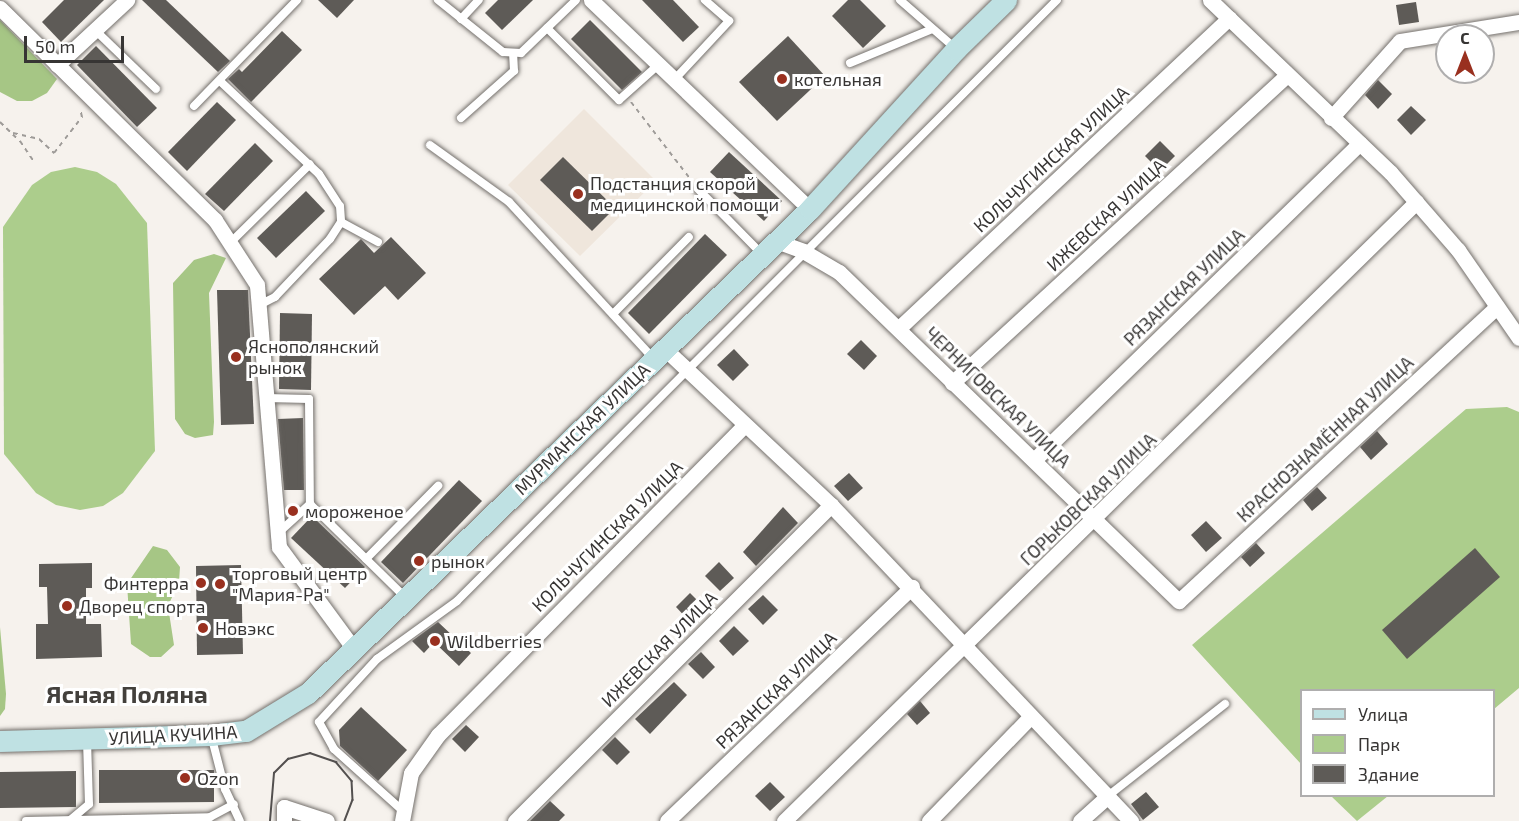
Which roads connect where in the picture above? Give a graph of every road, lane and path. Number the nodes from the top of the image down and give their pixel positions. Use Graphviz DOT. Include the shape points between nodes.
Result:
graph roads {
  1 [pos="127,0"];
  2 [pos="297,0"];
  3 [pos="438,0"];
  4 [pos="478,0"];
  5 [pos="576,0"];
  6 [pos="591,0"];
  7 [pos="705,0"];
  8 [pos="900,0"];
  9 [pos="1006,0"];
  10 [pos="1057,0"];
  11 [pos="1210,0"];
  12 [pos="0,8"];
  13 [pos="1228,18"];
  14 [pos="460,20"];
  15 [pos="1519,22"];
  16 [pos="547,28"];
  17 [pos="933,29"];
  18 [pos="97,32"];
  19 [pos="956,49"];
  20 [pos="513,53"];
  21 [pos="850,63"];
  22 [pos="57,64"];
  23 [pos="657,66"];
  24 [pos="1286,76"];
  25 [pos="72,79"];
  26 [pos="673,81"];
  27 [pos="221,82"];
  28 [pos="156,88"];
  29 [pos="625,95"];
  30 [pos="194,106"];
  31 [pos="460,118"];
  32 [pos="1331,118"];
  33 [pos="0,122"];
  34 [pos="13,133"];
  35 [pos="1360,143"];
  36 [pos="430,145"];
  37 [pos="34,162"];
  38 [pos="310,164"];
  39 [pos="698,189"];
  40 [pos="1416,202"];
  41 [pos="810,209"];
  42 [pos="341,222"];
  43 [pos="689,237"];
  44 [pos="378,242"];
  45 [pos="230,243"];
  46 [pos="769,247"];
  47 [pos="803,250"];
  48 [pos="259,305"];
  49 [pos="1497,307"];
  50 [pos="613,314"];
  51 [pos="899,328"];
  52 [pos="1519,338"];
  53 [pos="659,354"];
  54 [pos="687,370"];
  55 [pos="952,383"];
  56 [pos="266,398"];
  57 [pos="745,425"];
  58 [pos="1035,459"];
  59 [pos="438,486"];
  60 [pos="310,504"];
  61 [pos="831,505"];
  62 [pos="1094,521"];
  63 [pos="277,534"];
  64 [pos="366,559"];
  65 [pos="912,587"];
  66 [pos="406,598"];
  67 [pos="1179,600"];
  68 [pos="964,646"];
  69 [pos="354,649"];
  70 [pos="1226,704"];
  71 [pos="1031,716"];
  72 [pos="211,735"];
  73 [pos="87,740"];
  74 [pos="0,741"];
  75 [pos="1108,796"];
  76 [pos="234,804"];
  77 [pos="284,814"];
  78 [pos="403,816"];
  79 [pos="26,821"];
  80 [pos="69,821"];
  81 [pos="240,821"];
  82 [pos="327,821"];
  83 [pos="515,821"];
  84 [pos="667,821"];
  85 [pos="784,821"];
  86 [pos="929,821"];
  87 [pos="1080,821"];
  88 [pos="1131,821"];
  1 -- 18 [label="street"];
  2 -- 27 [label="lane"];
  3 -- 14 [label="lane"];
  4 -- 14 [label="lane"];
  5 -- 16 [label="lane"];
  6 -- 23 [label="street"];
  7 -- 26 [label="lane" via="729,21"];
  8 -- 17 [label="lane"];
  9 -- 19 [label="main road, МУРМАНСКАЯ УЛИЦА"];
  10 -- 47 [label="lane"];
  11 -- 13 [label="street"];
  12 -- 22 [label="street"];
  13 -- 24 [label="street"];
  13 -- 51 [label="street, КОЛЬЧУГИНСКАЯ УЛИЦА"];
  14 -- 20 [label="lane" via="503,52"];
  15 -- 32 [label="street" via="1400,41"];
  16 -- 20 [label="lane" via="521,53"];
  16 -- 29 [label="lane" via="619,100"];
  17 -- 19 [label="lane"];
  17 -- 21 [label="lane"];
  18 -- 22 [label="street"];
  18 -- 28 [label="lane"];
  19 -- 41 [label="main road, МУРМАНСКАЯ УЛИЦА"];
  20 -- 31 [label="lane" via="513,71"];
  22 -- 25 [label="street"];
  23 -- 26 [label="street"];
  23 -- 29 [label="lane"];
  24 -- 32 [label="street"];
  24 -- 55 [label="street, ИЖЕВСКАЯ УЛИЦА"];
  25 -- 34 [label="path" via="82,117 54,153 39,139"];
  25 -- 45 [label="street" via="215,220"];
  26 -- 41 [label="street"];
  27 -- 30 [label="lane"];
  27 -- 38 [label="lane"];
  29 -- 39 [label="path"];
  32 -- 35 [label="street"];
  33 -- 34 [label="path"];
  34 -- 37 [label="path"];
  35 -- 40 [label="street"];
  35 -- 58 [label="street, РЯЗАНСКАЯ УЛИЦА"];
  36 -- 50 [label="lane" via="509,202"];
  38 -- 42 [label="lane" via="340,206"];
  38 -- 45 [label="lane"];
  39 -- 46 [label="lane"];
  40 -- 49 [label="street" via="1458,250"];
  40 -- 62 [label="street, ГОРЬКОВСКАЯ УЛИЦА"];
  41 -- 46 [label="main road, МУРМАНСКАЯ УЛИЦА"];
  42 -- 44 [label="lane"];
  42 -- 48 [label="lane" via="275,297"];
  43 -- 50 [label="lane"];
  45 -- 48 [label="street" via="257,285"];
  46 -- 47 [label="street, ЧЕРНИГОВСКАЯ УЛИЦА"];
  46 -- 53 [label="main road, МУРМАНСКАЯ УЛИЦА"];
  47 -- 51 [label="street, ЧЕРНИГОВСКАЯ УЛИЦА" via="838,272"];
  47 -- 54 [label="lane"];
  48 -- 56 [label="street"];
  49 -- 52 [label="street"];
  49 -- 67 [label="street, КРАСНОЗНАМЁННАЯ УЛИЦА"];
  50 -- 53 [label="lane"];
  51 -- 55 [label="street, ЧЕРНИГОВСКАЯ УЛИЦА"];
  53 -- 54 [label="street"];
  53 -- 66 [label="main road, МУРМАНСКАЯ УЛИЦА"];
  54 -- 57 [label="street"];
  54 -- 78 [label="lane" via="457,600 377,659 319,722 334,749"];
  55 -- 58 [label="street, ЧЕРНИГОВСКАЯ УЛИЦА"];
  56 -- 60 [label="lane" via="309,399"];
  56 -- 63 [label="street"];
  57 -- 61 [label="street"];
  57 -- 78 [label="street, КОЛЬЧУГИНСКАЯ УЛИЦА" via="438,735 411,773"];
  58 -- 62 [label="street, ЧЕРНИГОВСКАЯ УЛИЦА"];
  59 -- 64 [label="lane"];
  60 -- 63 [label="lane"];
  60 -- 64 [label="lane"];
  61 -- 65 [label="street"];
  61 -- 83 [label="street, ИЖЕВСКАЯ УЛИЦА"];
  62 -- 67 [label="street, ЧЕРНИГОВСКАЯ УЛИЦА"];
  62 -- 68 [label="street, ГОРЬКОВСКАЯ УЛИЦА"];
  63 -- 69 [label="street" via="279,547"];
  64 -- 66 [label="lane"];
  65 -- 68 [label="street"];
  65 -- 84 [label="street, РЯЗАНСКАЯ УЛИЦА"];
  66 -- 69 [label="main road, МУРМАНСКАЯ УЛИЦА"];
  68 -- 71 [label="street"];
  68 -- 85 [label="street, ГОРЬКОВСКАЯ УЛИЦА"];
  69 -- 72 [label="main road, УЛИЦА КУЧИНА" via="308,693 267,721 246,731"];
  70 -- 75 [label="lane"];
  71 -- 75 [label="street"];
  71 -- 86 [label="street"];
  72 -- 73 [label="main road, УЛИЦА КУЧИНА"];
  72 -- 76 [label="lane" via="225,789"];
  73 -- 74 [label="main road, УЛИЦА КУЧИНА"];
  73 -- 80 [label="lane" via="89,804"];
  75 -- 87 [label="street"];
  75 -- 88 [label="street"];
  76 -- 80 [label="lane" via="210,817"];
  76 -- 81 [label="lane"];
  77 -- 82 [label="street"];
  79 -- 80 [label="lane"];
}
